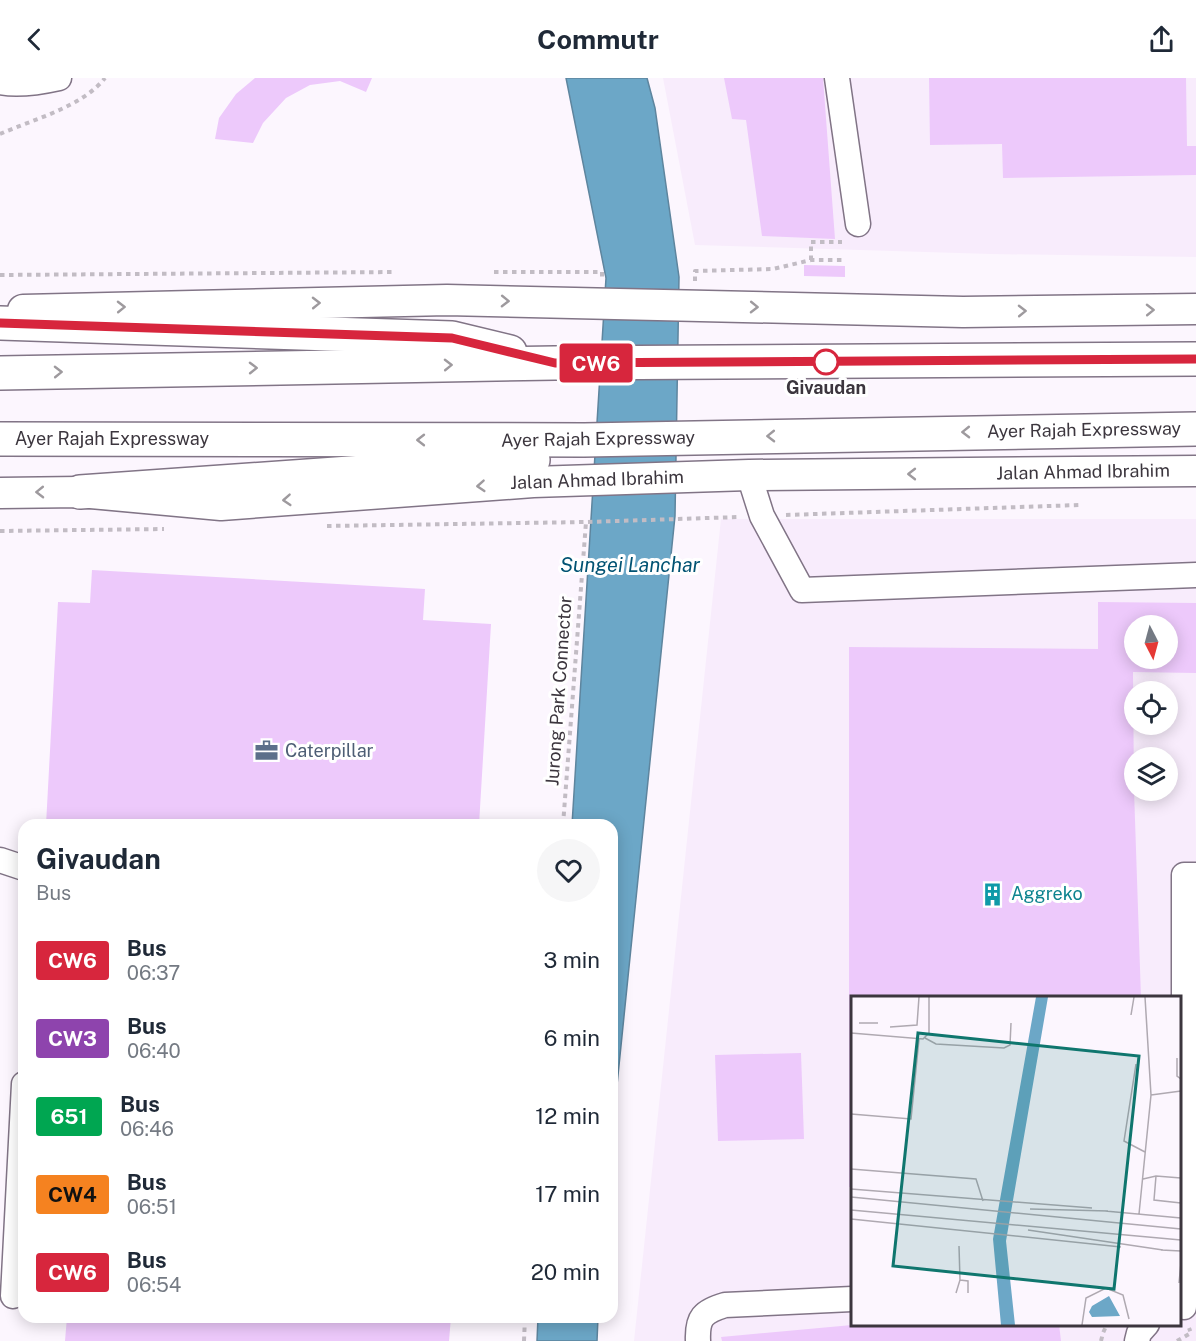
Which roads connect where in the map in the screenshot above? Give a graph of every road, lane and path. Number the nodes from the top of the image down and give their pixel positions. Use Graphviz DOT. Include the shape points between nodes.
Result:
graph roads {
  1 [pos="59,78"];
  2 [pos="105,78"];
  3 [pos="837,78"];
  4 [pos="0,82"];
  5 [pos="0,134"];
  6 [pos="851,233"];
  7 [pos="811,260"];
  8 [pos="842,260"];
  9 [pos="397,272"];
  10 [pos="489,272"];
  11 [pos="0,276"];
  12 [pos="602,285"];
  13 [pos="695,286"];
  14 [pos="1196,309"];
  15 [pos="0,310"];
  16 [pos="0,323"];
  17 [pos="1196,359"];
  18 [pos="555,363"];
  19 [pos="0,373"];
  20 [pos="1196,429"];
  21 [pos="0,439"];
  22 [pos="584,440"];
  23 [pos="1196,471"];
  24 [pos="749,475"];
  25 [pos="80,492"];
  26 [pos="0,493"];
  27 [pos="1079,505"];
  28 [pos="762,516"];
  29 [pos="586,522"];
  30 [pos="323,526"];
  31 [pos="167,529"];
  32 [pos="0,531"];
  33 [pos="1196,575"];
  34 [pos="563,819"];
  35 [pos="0,860"];
  36 [pos="18,866"];
  37 [pos="1196,875"];
  38 [pos="18,1200"];
  39 [pos="13,1296"];
  40 [pos="851,1299"];
  41 [pos="1186,1307"];
  42 [pos="525,1323"];
  43 [pos="1106,1326"];
  44 [pos="1145,1326"];
  45 [pos="524,1341"];
  46 [pos="698,1341"];
  47 [pos="1101,1341"];
  48 [pos="1137,1341"];
  1 -- 4 [label="street"];
  2 -- 5 [label="path" via="82,99"];
  3 -- 6 [label="street"];
  6 -- 7 [label="path" via="812,242"];
  7 -- 8 [label="path"];
  7 -- 13 [label="path" via="773,269 695,271"];
  9 -- 11 [label="path"];
  10 -- 12 [label="path" via="602,272"];
  15 -- 14 [label="main road, one-way" via="447,300 963,312"];
  16 -- 18 [label="highway" via="452,338"];
  17 -- 18 [label="highway"];
  19 -- 18 [label="highway, one-way"];
  20 -- 22 [label="highway, Ayer Rajah Expressway, one-way"];
  22 -- 21 [label="highway, Ayer Rajah Expressway, one-way"];
  22 -- 25 [label="highway" via="556,457 539,459"];
  23 -- 24 [label="main road, Jalan Ahmad Ibrahim, one-way"];
  24 -- 25 [label="main road, Jalan Ahmad Ibrahim, one-way" via="533,482 221,505"];
  24 -- 28 [label="street"];
  25 -- 26 [label="main road, Jalan Ahmad Ibrahim, one-way"];
  27 -- 28 [label="path"];
  28 -- 29 [label="path"];
  28 -- 33 [label="street" via="802,590"];
  29 -- 30 [label="path"];
  29 -- 34 [label="path, Jurong Park Connector"];
  31 -- 32 [label="path"];
  35 -- 36 [label="street"];
  37 -- 41 [label="street" via="1184,875"];
  38 -- 39 [label="street"];
  40 -- 46 [label="street" via="725,1305 700,1317"];
  42 -- 45 [label="path"];
  43 -- 47 [label="path"];
  44 -- 48 [label="street"];
}
